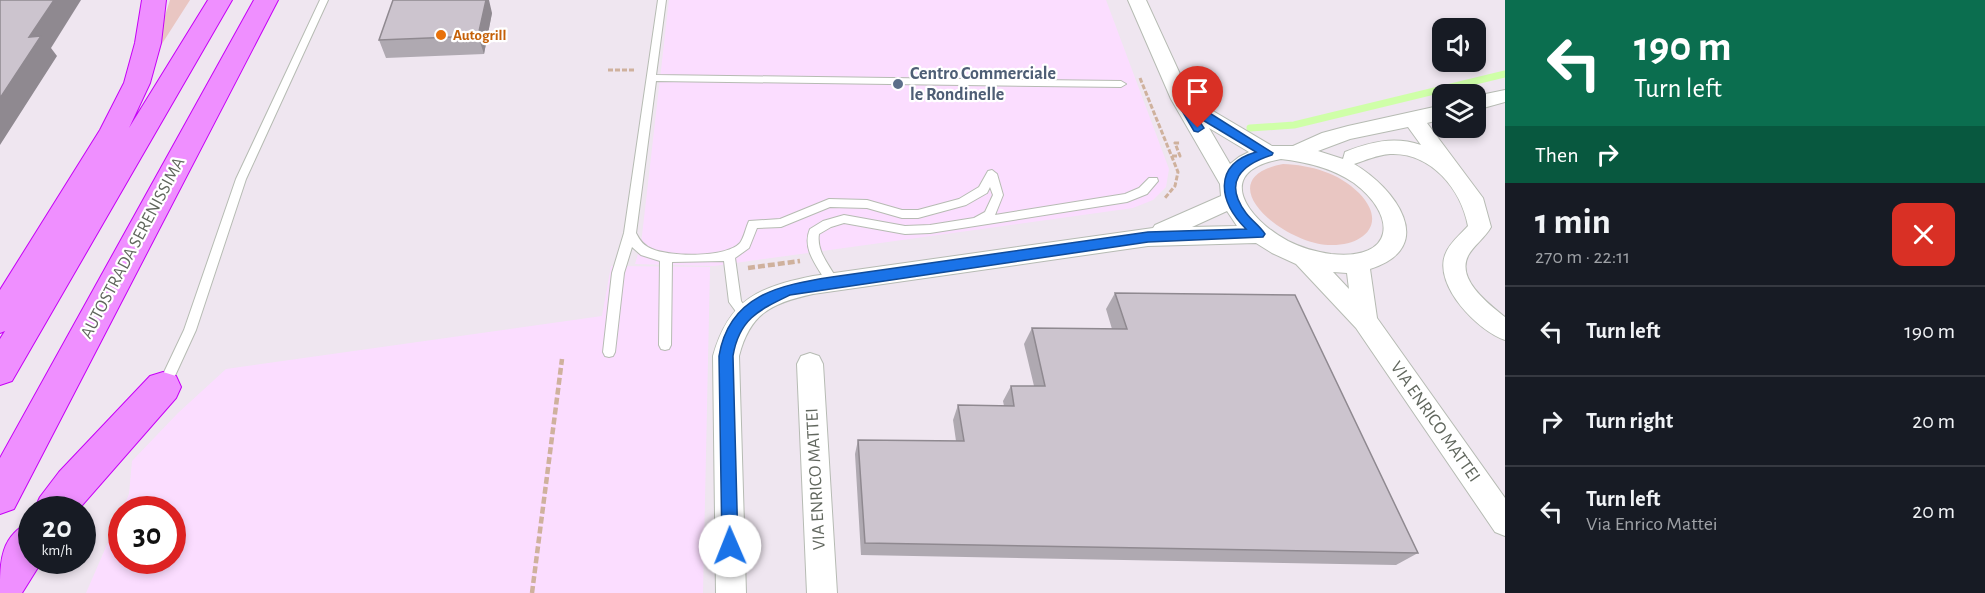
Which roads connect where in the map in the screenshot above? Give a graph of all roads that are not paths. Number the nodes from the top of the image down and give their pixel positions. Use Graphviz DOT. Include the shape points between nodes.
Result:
graph roads {
  1 [pos="154,0"];
  2 [pos="220,0"];
  3 [pos="266,0"];
  4 [pos="324,0"];
  5 [pos="662,0"];
  6 [pos="1132,0"];
  7 [pos="1137,0"];
  8 [pos="1157,44"];
  9 [pos="652,78"];
  10 [pos="1121,84"];
  11 [pos="1505,96"];
  12 [pos="1181,99"];
  13 [pos="1486,101"];
  14 [pos="1432,115"];
  15 [pos="1414,120"];
  16 [pos="1381,126"];
  17 [pos="1267,153"];
  18 [pos="1297,153"];
  19 [pos="1351,164"];
  20 [pos="1455,174"];
  21 [pos="1153,182"];
  22 [pos="1231,191"];
  23 [pos="972,223"];
  24 [pos="630,233"];
  25 [pos="1259,234"];
  26 [pos="1148,237"];
  27 [pos="729,256"];
  28 [pos="666,257"];
  29 [pos="1305,258"];
  30 [pos="1358,264"];
  31 [pos="832,282"];
  32 [pos="744,314"];
  33 [pos="0,319"];
  34 [pos="1365,321"];
  35 [pos="1505,330"];
  36 [pos="665,345"];
  37 [pos="609,352"];
  38 [pos="810,364"];
  39 [pos="0,370"];
  40 [pos="163,387"];
  41 [pos="0,496"];
  42 [pos="64,496"];
  43 [pos="1505,522"];
  44 [pos="18,561"];
  45 [pos="0,589"];
  46 [pos="731,593"];
  47 [pos="822,593"];
  1 -- 33 [label="highway" via="137,83 114,131"];
  2 -- 39 [label="highway"];
  3 -- 41 [label="highway, AUTOSTRADA SERENISSIMA"];
  4 -- 40 [label="lane" via="241,179 190,330"];
  5 -- 9 [label="lane"];
  6 -- 8 [label="street"];
  7 -- 8 [label="street"];
  8 -- 12 [label="street"];
  9 -- 10 [label="lane"];
  9 -- 24 [label="lane"];
  11 -- 13 [label="street"];
  12 -- 17 [label="street"];
  12 -- 22 [label="street"];
  14 -- 15 [label="street"];
  15 -- 16 [label="street"];
  15 -- 20 [label="street"];
  16 -- 18 [label="street" via="1310,144"];
  16 -- 19 [label="street" via="1364,137 1354,150"];
  17 -- 18 [label="street"];
  17 -- 22 [label="street" via="1249,158 1236,169"];
  18 -- 19 [label="street"];
  19 -- 20 [label="street" via="1372,148 1394,145 1419,150"];
  19 -- 30 [label="street" via="1388,206 1396,225 1393,243 1380,256"];
  20 -- 35 [label="street" via="1475,204 1480,226 1474,238 1457,253 1455,267 1460,285 1476,306"];
  21 -- 23 [label="lane" via="1127,198"];
  22 -- 25 [label="street" via="1242,217"];
  22 -- 26 [label="street"];
  23 -- 27 [label="lane" via="989,214 998,195 992,174 984,190 962,202 918,214 857,203 829,203 781,223 753,224 745,245"];
  23 -- 31 [label="lane" via="921,230 844,219 827,224 814,232 812,242"];
  24 -- 28 [label="lane" via="637,248"];
  24 -- 37 [label="lane" via="618,273"];
  25 -- 26 [label="street"];
  25 -- 29 [label="street"];
  26 -- 31 [label="street"];
  27 -- 28 [label="lane"];
  27 -- 32 [label="lane" via="735,302"];
  28 -- 36 [label="lane"];
  29 -- 30 [label="street"];
  29 -- 34 [label="street, VIA ENRICO MATTEI"];
  30 -- 34 [label="street, VIA ENRICO MATTEI"];
  31 -- 32 [label="street" via="775,294"];
  32 -- 46 [label="street" via="731,335 726,356"];
  34 -- 43 [label="street, VIA ENRICO MATTEI"];
  38 -- 47 [label="street, VIA ENRICO MATTEI"];
  40 -- 42 [label="highway"];
  44 -- 45 [label="highway"];
}
